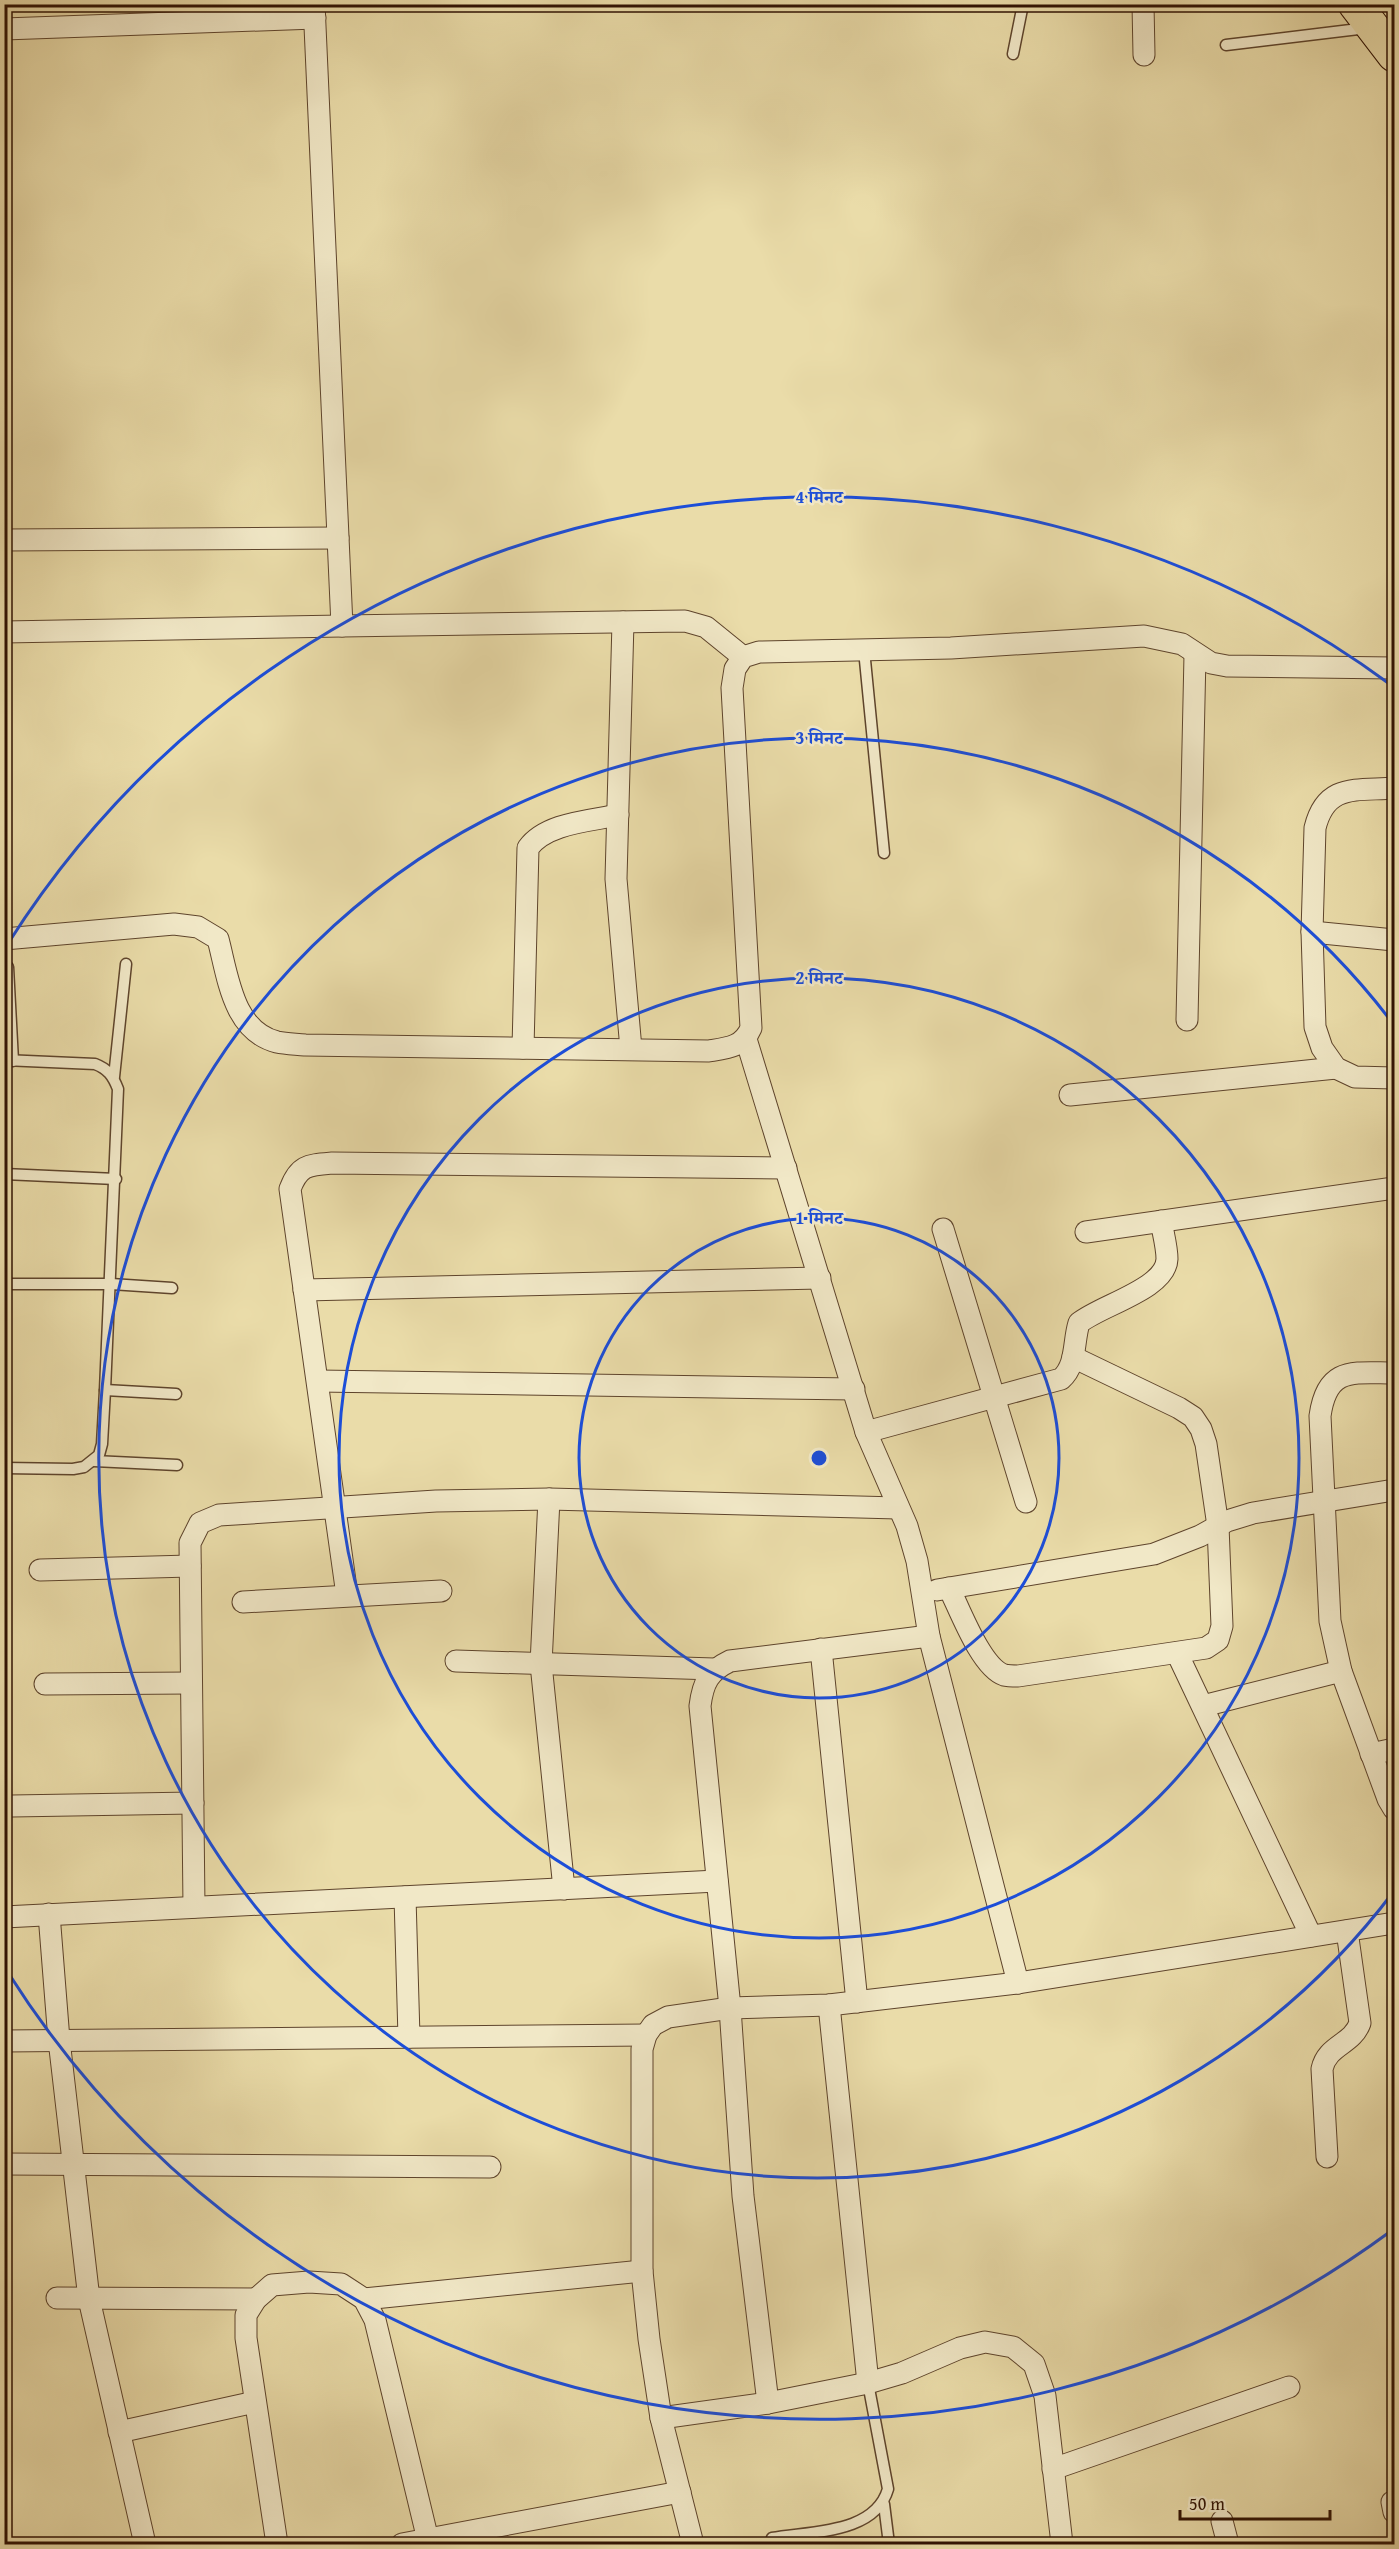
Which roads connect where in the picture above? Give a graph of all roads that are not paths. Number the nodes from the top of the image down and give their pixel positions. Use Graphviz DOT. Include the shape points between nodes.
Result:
graph roads {
  1 [pos="1023,4"];
  2 [pos="1143,4"];
  3 [pos="315,11"];
  4 [pos="1364,16"];
  5 [pos="4,29"];
  6 [pos="1226,45"];
  7 [pos="1013,54"];
  8 [pos="1144,55"];
  9 [pos="1395,55"];
  10 [pos="338,538"];
  11 [pos="4,540"];
  12 [pos="623,622"];
  13 [pos="342,626"];
  14 [pos="4,632"];
  15 [pos="864,651"];
  16 [pos="1195,655"];
  17 [pos="743,657"];
  18 [pos="1395,668"];
  19 [pos="1395,789"];
  20 [pos="618,815"];
  21 [pos="884,854"];
  22 [pos="1312,932"];
  23 [pos="4,939"];
  24 [pos="1395,940"];
  25 [pos="126,964"];
  26 [pos="8,967"];
  27 [pos="1187,1020"];
  28 [pos="746,1040"];
  29 [pos="523,1048"];
  30 [pos="631,1049"];
  31 [pos="9,1060"];
  32 [pos="1336,1068"];
  33 [pos="114,1077"];
  34 [pos="1395,1078"];
  35 [pos="1070,1095"];
  36 [pos="786,1168"];
  37 [pos="4,1174"];
  38 [pos="116,1179"];
  39 [pos="1395,1188"];
  40 [pos="1161,1221"];
  41 [pos="943,1229"];
  42 [pos="1086,1232"];
  43 [pos="820,1278"];
  44 [pos="4,1284"];
  45 [pos="111,1284"];
  46 [pos="172,1288"];
  47 [pos="304,1290"];
  48 [pos="1073,1358"];
  49 [pos="1395,1373"];
  50 [pos="318,1381"];
  51 [pos="854,1389"];
  52 [pos="105,1390"];
  53 [pos="176,1394"];
  54 [pos="993,1398"];
  55 [pos="866,1432"];
  56 [pos="94,1461"];
  57 [pos="177,1465"];
  58 [pos="4,1468"];
  59 [pos="1395,1490"];
  60 [pos="549,1499"];
  61 [pos="1026,1502"];
  62 [pos="1323,1503"];
  63 [pos="336,1507"];
  64 [pos="898,1508"];
  65 [pos="1218,1527"];
  66 [pos="190,1566"];
  67 [pos="40,1570"];
  68 [pos="949,1588"];
  69 [pos="441,1591"];
  70 [pos="922,1593"];
  71 [pos="346,1594"];
  72 [pos="243,1602"];
  73 [pos="929,1636"];
  74 [pos="821,1649"];
  75 [pos="1178,1653"];
  76 [pos="456,1662"];
  77 [pos="541,1664"];
  78 [pos="714,1669"];
  79 [pos="1341,1671"];
  80 [pos="191,1683"];
  81 [pos="45,1684"];
  82 [pos="1203,1706"];
  83 [pos="1395,1749"];
  84 [pos="1371,1754"];
  85 [pos="193,1803"];
  86 [pos="12,1806"];
  87 [pos="1395,1809"];
  88 [pos="717,1881"];
  89 [pos="564,1889"];
  90 [pos="405,1897"];
  91 [pos="194,1907"];
  92 [pos="49,1914"];
  93 [pos="4,1917"];
  94 [pos="1395,1923"];
  95 [pos="1347,1931"];
  96 [pos="1311,1936"];
  97 [pos="1018,1983"];
  98 [pos="857,2002"];
  99 [pos="829,2005"];
  100 [pos="730,2008"];
  101 [pos="646,2035"];
  102 [pos="409,2037"];
  103 [pos="59,2040"];
  104 [pos="4,2041"];
  105 [pos="1327,2157"];
  106 [pos="4,2164"];
  107 [pos="74,2165"];
  108 [pos="490,2167"];
  109 [pos="642,2271"];
  110 [pos="57,2298"];
  111 [pos="89,2299"];
  112 [pos="256,2299"];
  113 [pos="364,2299"];
  114 [pos="868,2383"];
  115 [pos="1289,2387"];
  116 [pos="255,2402"];
  117 [pos="768,2403"];
  118 [pos="661,2418"];
  119 [pos="119,2432"];
  120 [pos="1053,2469"];
  121 [pos="680,2492"];
  122 [pos="884,2504"];
  123 [pos="1222,2521"];
  124 [pos="772,2538"];
  125 [pos="428,2542"];
  126 [pos="145,2544"];
  127 [pos="277,2544"];
  128 [pos="402,2544"];
  129 [pos="693,2544"];
  130 [pos="889,2544"];
  131 [pos="1062,2544"];
  132 [pos="1228,2544"];
  1 -- 7 [label="lane"];
  2 -- 8 [label="street"];
  3 -- 5 [label="street"];
  3 -- 10 [label="street"];
  4 -- 6 [label="lane"];
  4 -- 9 [label="highway"];
  10 -- 11 [label="street"];
  10 -- 13 [label="street"];
  12 -- 13 [label="street"];
  12 -- 17 [label="street" via="685,621 706,627"];
  12 -- 20 [label="street"];
  13 -- 14 [label="street"];
  15 -- 16 [label="street" via="1144,636 1182,644"];
  15 -- 17 [label="street" via="759,652"];
  15 -- 21 [label="lane"];
  16 -- 18 [label="street" via="1227,666"];
  16 -- 27 [label="street"];
  17 -- 28 [label="street" via="735,669 732,688 751,1010"];
  19 -- 22 [label="street" via="1341,792 1327,799 1318,813"];
  20 -- 29 [label="street" via="548,831 535,838 528,848"];
  20 -- 30 [label="street" via="616,879"];
  22 -- 24 [label="street"];
  22 -- 32 [label="street" via="1315,1027 1322,1048"];
  23 -- 29 [label="street" via="174,924 198,927 218,939 237,1008 251,1029 276,1042"];
  25 -- 33 [label="lane"];
  26 -- 31 [label="lane"];
  28 -- 30 [label="street" via="709,1052"];
  28 -- 36 [label="street"];
  29 -- 30 [label="street"];
  31 -- 33 [label="lane" via="95,1064 105,1067"];
  32 -- 34 [label="street" via="1355,1077"];
  32 -- 35 [label="street"];
  33 -- 38 [label="lane" via="118,1089"];
  36 -- 43 [label="street"];
  36 -- 47 [label="street" via="332,1163 309,1166 295,1174 290,1189"];
  37 -- 38 [label="lane"];
  38 -- 45 [label="lane"];
  39 -- 40 [label="street"];
  40 -- 42 [label="street"];
  40 -- 48 [label="street" via="1167,1260 1161,1276 1079,1323"];
  41 -- 54 [label="street"];
  43 -- 47 [label="street"];
  43 -- 51 [label="street"];
  44 -- 45 [label="lane"];
  45 -- 46 [label="lane"];
  45 -- 52 [label="lane"];
  47 -- 50 [label="street"];
  48 -- 54 [label="street" via="1068,1373 1061,1379"];
  48 -- 65 [label="street" via="1193,1418 1206,1444"];
  49 -- 62 [label="street" via="1350,1373 1333,1382 1323,1394"];
  50 -- 51 [label="street"];
  50 -- 63 [label="street"];
  51 -- 55 [label="street"];
  52 -- 53 [label="lane"];
  52 -- 56 [label="lane" via="102,1444"];
  54 -- 55 [label="street"];
  54 -- 61 [label="street"];
  55 -- 64 [label="street"];
  56 -- 57 [label="lane"];
  56 -- 58 [label="lane" via="73,1469"];
  59 -- 62 [label="street"];
  60 -- 63 [label="street"];
  60 -- 64 [label="street"];
  60 -- 77 [label="street"];
  62 -- 65 [label="street" via="1253,1513"];
  62 -- 79 [label="street" via="1330,1621"];
  63 -- 66 [label="street" via="219,1515 200,1524 190,1543"];
  63 -- 71 [label="street"];
  64 -- 70 [label="street" via="917,1561"];
  65 -- 68 [label="street" via="1154,1554"];
  65 -- 75 [label="street" via="1222,1626 1218,1640 1206,1648"];
  66 -- 67 [label="street"];
  66 -- 80 [label="street"];
  68 -- 70 [label="street"];
  68 -- 75 [label="street" via="982,1653 1004,1675"];
  69 -- 71 [label="street"];
  70 -- 73 [label="street"];
  71 -- 72 [label="street"];
  73 -- 74 [label="street"];
  73 -- 97 [label="street"];
  74 -- 78 [label="street" via="730,1661"];
  74 -- 98 [label="street"];
  75 -- 82 [label="street"];
  76 -- 77 [label="street"];
  77 -- 78 [label="street"];
  77 -- 89 [label="street"];
  78 -- 88 [label="street" via="702,1686 700,1706"];
  79 -- 82 [label="street"];
  79 -- 84 [label="street"];
  80 -- 81 [label="street"];
  80 -- 85 [label="street"];
  82 -- 96 [label="street"];
  83 -- 84 [label="street"];
  84 -- 87 [label="street"];
  85 -- 86 [label="street"];
  85 -- 91 [label="street"];
  88 -- 89 [label="street"];
  88 -- 100 [label="street"];
  89 -- 90 [label="street"];
  90 -- 91 [label="street"];
  90 -- 102 [label="street"];
  91 -- 92 [label="street"];
  92 -- 93 [label="street"];
  92 -- 103 [label="street"];
  94 -- 95 [label="street"];
  95 -- 96 [label="street"];
  95 -- 105 [label="street" via="1360,2023 1356,2034 1324,2059"];
  96 -- 97 [label="street"];
  97 -- 98 [label="street"];
  98 -- 99 [label="street"];
  99 -- 100 [label="street"];
  99 -- 114 [label="street"];
  100 -- 101 [label="street" via="668,2017 653,2025"];
  100 -- 117 [label="street" via="743,2196"];
  101 -- 102 [label="street"];
  101 -- 109 [label="street" via="642,2049"];
  102 -- 103 [label="street"];
  103 -- 104 [label="street"];
  103 -- 107 [label="street"];
  106 -- 107 [label="street"];
  107 -- 108 [label="street"];
  107 -- 111 [label="street"];
  109 -- 113 [label="street"];
  109 -- 118 [label="street"];
  110 -- 111 [label="street"];
  111 -- 112 [label="street"];
  111 -- 119 [label="street"];
  112 -- 113 [label="street" via="272,2285 309,2282 341,2284"];
  112 -- 116 [label="street" via="246,2315"];
  113 -- 125 [label="street" via="375,2320"];
  114 -- 117 [label="street"];
  114 -- 120 [label="street" via="960,2348 985,2342 1013,2347 1034,2364 1045,2396"];
  114 -- 122 [label="lane" via="888,2489"];
  115 -- 120 [label="street"];
  116 -- 119 [label="street"];
  116 -- 127 [label="street"];
  117 -- 118 [label="street"];
  118 -- 121 [label="street"];
  119 -- 126 [label="street"];
  120 -- 131 [label="street"];
  121 -- 125 [label="street"];
  121 -- 129 [label="street"];
  122 -- 124 [label="lane" via="855,2524"];
  122 -- 130 [label="lane"];
  123 -- 132 [label="street"];
  125 -- 128 [label="street"];
}
